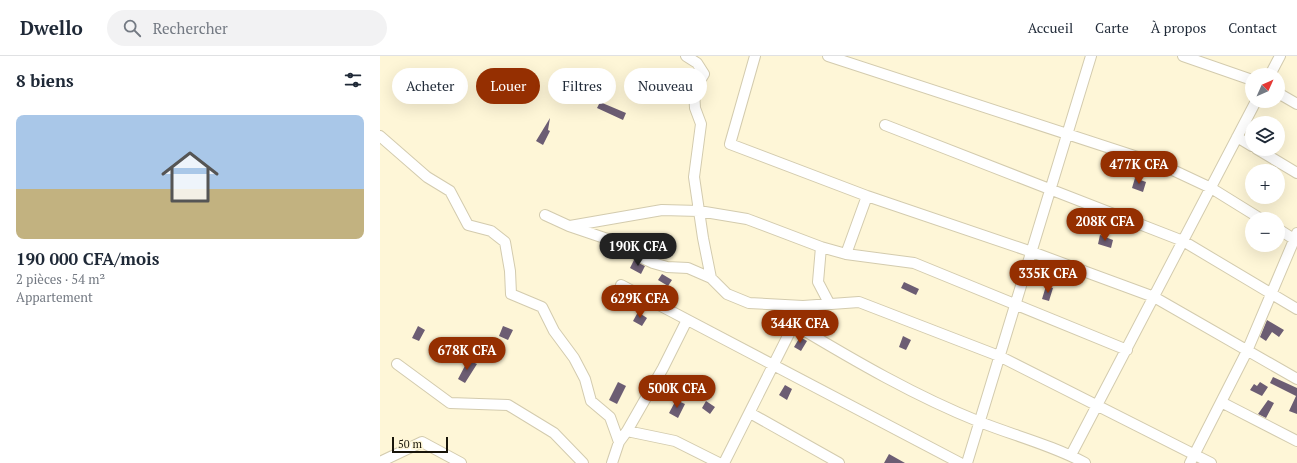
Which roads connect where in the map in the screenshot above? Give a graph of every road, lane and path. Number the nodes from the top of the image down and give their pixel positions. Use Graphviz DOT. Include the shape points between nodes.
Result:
graph roads {
  1 [pos="686,56"];
  2 [pos="755,56"];
  3 [pos="828,56"];
  4 [pos="1092,56"];
  5 [pos="1183,56"];
  6 [pos="1280,56"];
  7 [pos="1274,68"];
  8 [pos="1245,78"];
  9 [pos="1285,97"];
  10 [pos="1297,104"];
  11 [pos="1252,108"];
  12 [pos="885,125"];
  13 [pos="1068,134"];
  14 [pos="380,136"];
  15 [pos="1238,137"];
  16 [pos="1245,142"];
  17 [pos="1269,156"];
  18 [pos="1297,173"];
  19 [pos="1211,188"];
  20 [pos="1051,190"];
  21 [pos="867,196"];
  22 [pos="699,211"];
  23 [pos="1250,212"];
  24 [pos="545,215"];
  25 [pos="569,226"];
  26 [pos="1285,232"];
  27 [pos="1296,238"];
  28 [pos="1183,241"];
  29 [pos="821,247"];
  30 [pos="1032,252"];
  31 [pos="846,254"];
  32 [pos="711,278"];
  33 [pos="621,285"];
  34 [pos="1270,294"];
  35 [pos="1154,297"];
  36 [pos="829,303"];
  37 [pos="1016,305"];
  38 [pos="803,306"];
  39 [pos="1297,310"];
  40 [pos="687,320"];
  41 [pos="795,325"];
  42 [pos="1127,350"];
  43 [pos="1247,351"];
  44 [pos="999,356"];
  45 [pos="397,364"];
  46 [pos="774,365"];
  47 [pos="1297,379"];
  48 [pos="1221,402"];
  49 [pos="1097,406"];
  50 [pos="750,413"];
  51 [pos="980,422"];
  52 [pos="627,430"];
  53 [pos="1297,441"];
  54 [pos="619,442"];
  55 [pos="1071,456"];
  56 [pos="1192,459"];
  57 [pos="380,462"];
  58 [pos="461,463"];
  59 [pos="583,463"];
  60 [pos="612,463"];
  61 [pos="719,463"];
  62 [pos="724,463"];
  63 [pos="839,463"];
  64 [pos="960,463"];
  65 [pos="967,463"];
  66 [pos="1085,463"];
  67 [pos="1211,463"];
  1 -- 22 [label="street" via="697,63 704,74 694,91 695,108 701,124 694,177"];
  2 -- 21 [label="street" via="730,144"];
  3 -- 13 [label="street"];
  4 -- 13 [label="street"];
  5 -- 8 [label="street"];
  6 -- 7 [label="street"];
  9 -- 10 [label="street"];
  11 -- 15 [label="street"];
  12 -- 20 [label="street"];
  13 -- 19 [label="street" via="1162,165"];
  13 -- 20 [label="street"];
  14 -- 54 [label="street" via="427,177 450,191 468,225 491,231 505,242 511,294 542,306 554,331 574,358 585,379 591,400 610,417"];
  15 -- 16 [label="street"];
  15 -- 19 [label="street"];
  17 -- 18 [label="street"];
  19 -- 23 [label="street"];
  19 -- 28 [label="street"];
  20 -- 28 [label="street"];
  20 -- 30 [label="street"];
  21 -- 30 [label="street"];
  21 -- 31 [label="street"];
  22 -- 25 [label="street" via="662,210"];
  22 -- 29 [label="street" via="747,219"];
  22 -- 32 [label="street"];
  24 -- 25 [label="street"];
  25 -- 32 [label="street" via="631,247 642,258 653,263 666,267 688,268"];
  26 -- 27 [label="street"];
  27 -- 34 [label="street"];
  28 -- 34 [label="street"];
  28 -- 35 [label="street"];
  29 -- 31 [label="street"];
  29 -- 36 [label="street" via="818,282"];
  30 -- 35 [label="street"];
  30 -- 37 [label="street"];
  31 -- 37 [label="street" via="914,263"];
  32 -- 38 [label="street" via="727,294 748,303"];
  33 -- 40 [label="street"];
  34 -- 39 [label="street"];
  34 -- 43 [label="street"];
  35 -- 42 [label="street"];
  35 -- 43 [label="street"];
  36 -- 38 [label="street"];
  36 -- 44 [label="street" via="859,302"];
  37 -- 42 [label="street"];
  37 -- 44 [label="street"];
  38 -- 41 [label="street"];
  40 -- 46 [label="street"];
  40 -- 52 [label="street" via="664,368"];
  41 -- 46 [label="street"];
  41 -- 51 [label="street" via="892,382"];
  42 -- 49 [label="street"];
  43 -- 47 [label="street"];
  43 -- 48 [label="street"];
  44 -- 49 [label="street"];
  44 -- 51 [label="street"];
  45 -- 59 [label="street" via="450,403 508,405 554,433"];
  46 -- 50 [label="street"];
  46 -- 64 [label="street"];
  48 -- 53 [label="street"];
  48 -- 56 [label="street"];
  49 -- 55 [label="street"];
  49 -- 56 [label="street"];
  50 -- 62 [label="street"];
  50 -- 63 [label="street"];
  51 -- 55 [label="street"];
  51 -- 65 [label="street"];
  52 -- 54 [label="street"];
  52 -- 61 [label="street" via="675,441"];
  54 -- 60 [label="street"];
  55 -- 66 [label="street"];
  56 -- 67 [label="street"];
  57 -- 58 [label="street" via="422,442"];
}
